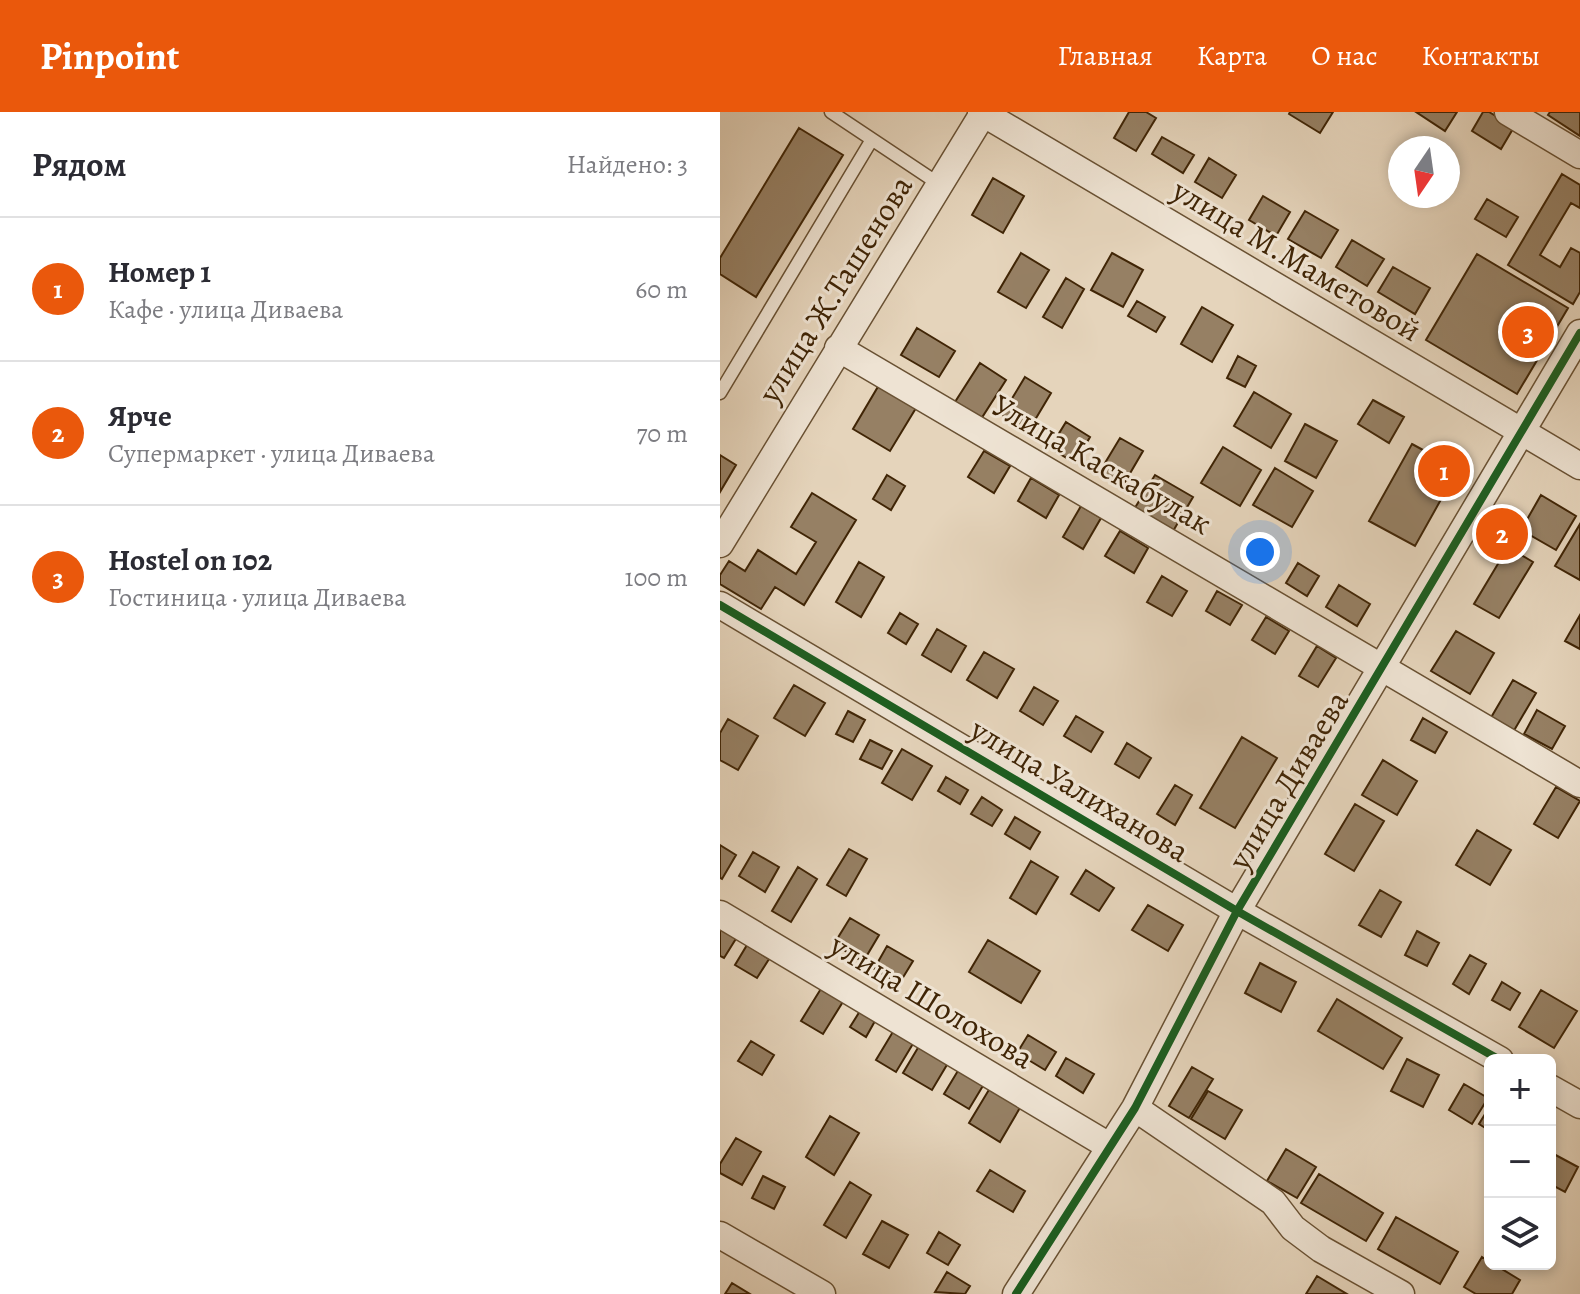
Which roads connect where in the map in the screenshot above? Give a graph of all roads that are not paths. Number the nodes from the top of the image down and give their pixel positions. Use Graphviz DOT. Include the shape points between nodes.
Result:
graph roads {
  1 [pos="831,112"];
  2 [pos="983,112"];
  3 [pos="1508,112"];
  4 [pos="871,141"];
  5 [pos="1580,155"];
  6 [pos="939,184"];
  7 [pos="1580,333"];
  8 [pos="838,348"];
  9 [pos="720,393"];
  10 [pos="1521,432"];
  11 [pos="1580,466"];
  12 [pos="720,544"];
  13 [pos="720,605"];
  14 [pos="1384,668"];
  15 [pos="1580,784"];
  16 [pos="1237,911"];
  17 [pos="720,914"];
  18 [pos="1489,1054"];
  19 [pos="1556,1091"];
  20 [pos="1580,1105"];
  21 [pos="1135,1108"];
  22 [pos="1109,1146"];
  23 [pos="720,1235"];
  24 [pos="822,1294"];
  25 [pos="1016,1294"];
  26 [pos="1401,1294"];
  1 -- 4 [label="lane"];
  2 -- 6 [label="street, улица Ж.Ташенова"];
  2 -- 10 [label="street, улица М.Маметовой"];
  3 -- 5 [label="street"];
  4 -- 6 [label="lane"];
  4 -- 9 [label="lane"];
  6 -- 8 [label="street, улица Ж.Ташенова"];
  7 -- 10 [label="street, улица Диваева"];
  8 -- 12 [label="street, улица Ж.Ташенова"];
  8 -- 14 [label="street, Улица Каскабулак"];
  10 -- 11 [label="street, улица М.Маметовой"];
  10 -- 14 [label="street, улица Диваева"];
  13 -- 16 [label="street, улица Уалиханова"];
  14 -- 15 [label="street, Улица Каскабулак"];
  14 -- 16 [label="street, улица Диваева"];
  16 -- 18 [label="street, улица Уалиханова"];
  16 -- 21 [label="street, улица Диваева"];
  17 -- 22 [label="street, улица Шолохова"];
  19 -- 20 [label="street"];
  21 -- 22 [label="street, улица Диваева"];
  21 -- 26 [label="street" via="1273,1202 1293,1228 1321,1249"];
  22 -- 25 [label="street, улица Диваева"];
  23 -- 24 [label="street"];
}
